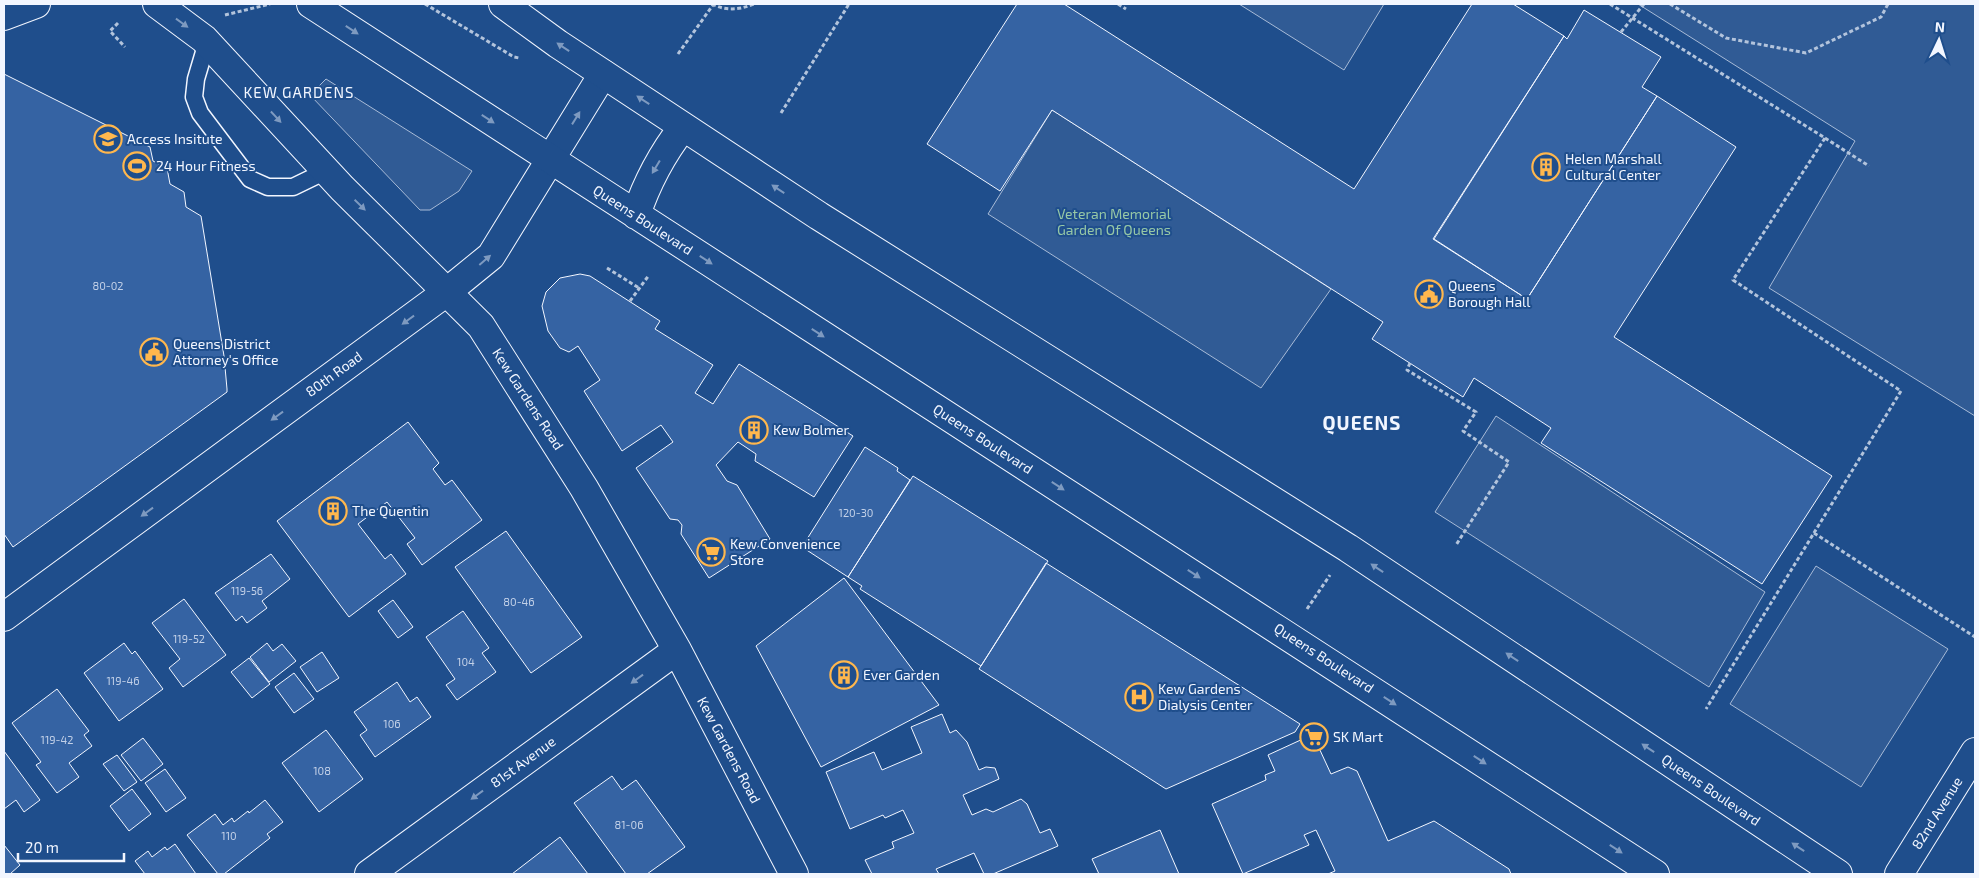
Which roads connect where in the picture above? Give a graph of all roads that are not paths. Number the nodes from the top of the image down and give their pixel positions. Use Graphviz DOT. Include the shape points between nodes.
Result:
graph roads {
  1 [pos="36,4"];
  2 [pos="156,4"];
  3 [pos="311,4"];
  4 [pos="516,8"];
  5 [pos="4,16"];
  6 [pos="207,42"];
  7 [pos="603,74"];
  8 [pos="683,127"];
  9 [pos="550,160"];
  10 [pos="326,171"];
  11 [pos="636,215"];
  12 [pos="448,291"];
  13 [pos="4,617"];
  14 [pos="677,650"];
  15 [pos="1975,752"];
  16 [pos="369,874"];
  17 [pos="794,874"];
  18 [pos="1655,874"];
  19 [pos="1838,874"];
  20 [pos="1899,874"];
  1 -- 5 [label="main road"];
  2 -- 6 [label="main road, Kew Gardens Road, one-way"];
  3 -- 9 [label="main road, Queens Boulevard, one-way"];
  7 -- 4 [label="main road, Queens Boulevard, one-way"];
  6 -- 10 [label="main road, Kew Gardens Road, one-way"];
  6 -- 10 [label="lane" via="194,97 200,113 250,179 268,186 292,186"];
  8 -- 7 [label="main road, Queens Boulevard, one-way"];
  9 -- 7 [label="main road, 80th Road, one-way"];
  8 -- 11 [label="main road, one-way" via="646,183"];
  19 -- 8 [label="main road, Queens Boulevard, one-way" via="1348,548"];
  9 -- 11 [label="main road, Queens Boulevard"];
  12 -- 9 [label="main road, 80th Road, one-way" via="491,256"];
  10 -- 12 [label="main road, Kew Gardens Road, one-way"];
  11 -- 18 [label="main road, Queens Boulevard, one-way"];
  12 -- 13 [label="main road, 80th Road, one-way"];
  12 -- 14 [label="main road, Kew Gardens Road" via="481,326 584,488"];
  14 -- 16 [label="main road, 81st Avenue, one-way"];
  14 -- 17 [label="main road, Kew Gardens Road"];
  15 -- 20 [label="main road, 82nd Avenue"];
}
